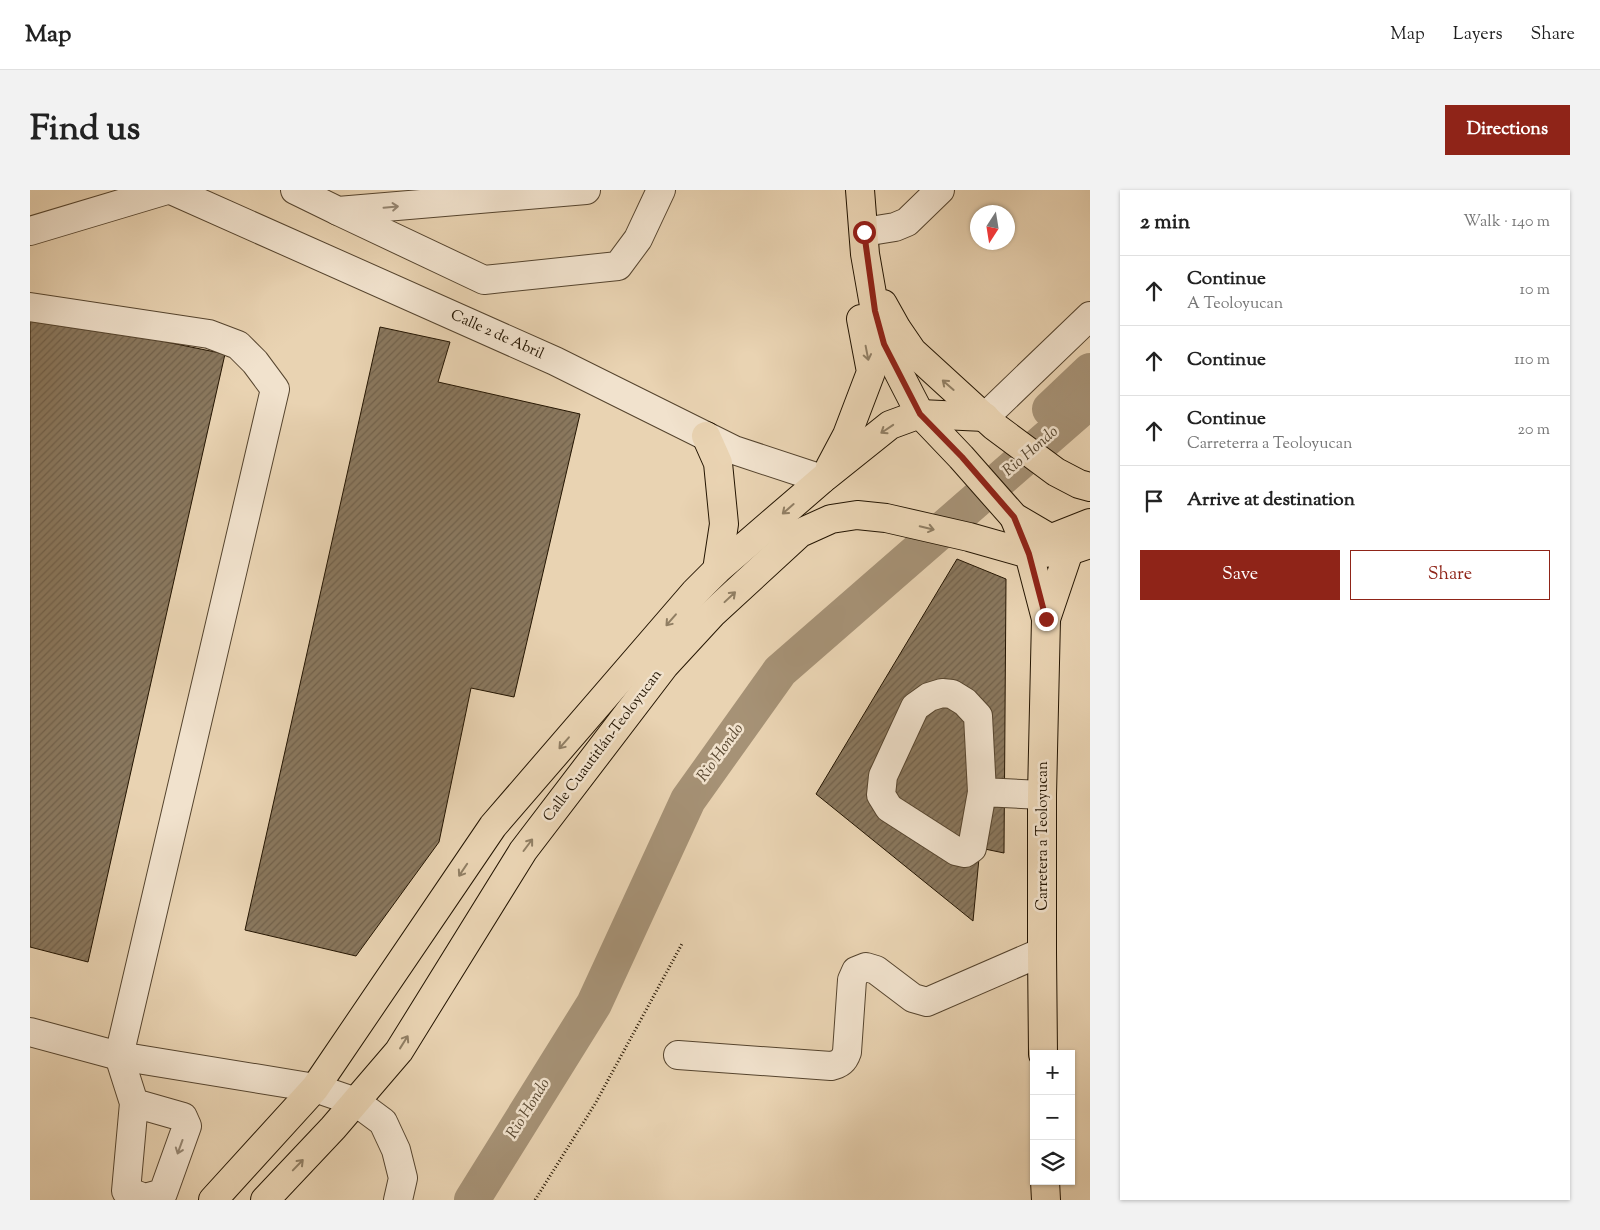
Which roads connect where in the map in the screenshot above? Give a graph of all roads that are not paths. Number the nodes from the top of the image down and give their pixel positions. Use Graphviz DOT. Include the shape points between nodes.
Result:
graph roads {
  1 [pos="169,190"];
  2 [pos="295,190"];
  3 [pos="586,190"];
  4 [pos="661,190"];
  5 [pos="860,190"];
  6 [pos="940,190"];
  7 [pos="338,212"];
  8 [pos="30,231"];
  9 [pos="866,254"];
  10 [pos="30,307"];
  11 [pos="1090,316"];
  12 [pos="920,414"];
  13 [pos="989,422"];
  14 [pos="706,436"];
  15 [pos="824,478"];
  16 [pos="1090,487"];
  17 [pos="1090,523"];
  18 [pos="1059,547"];
  19 [pos="716,570"];
  20 [pos="1046,619"];
  21 [pos="982,792"];
  22 [pos="1042,795"];
  23 [pos="1042,952"];
  24 [pos="30,1032"];
  25 [pos="1043,1050"];
  26 [pos="678,1055"];
  27 [pos="119,1056"];
  28 [pos="315,1088"];
  29 [pos="356,1102"];
  30 [pos="134,1103"];
  31 [pos="1045,1185"];
  32 [pos="213,1200"];
  33 [pos="265,1200"];
  34 [pos="398,1200"];
  35 [pos="1046,1200"];
  1 -- 8 [label="street"];
  1 -- 14 [label="street, Calle 2 de Abril" via="555,361"];
  2 -- 7 [label="street"];
  7 -- 3 [label="street, one-way"];
  4 -- 7 [label="street" via="638,239 618,266 484,280"];
  5 -- 9 [label="main road"];
  6 -- 9 [label="street" via="907,222 895,227"];
  9 -- 12 [label="main road" via="884,344"];
  13 -- 9 [label="main road, one-way" via="912,351 897,329"];
  9 -- 15 [label="main road, one-way" via="858,305 871,372 847,435"];
  10 -- 27 [label="street" via="209,334 238,345 275,389"];
  11 -- 13 [label="street"];
  12 -- 13 [label="main road, Calle Cuautitlán-Teoloyucan"];
  12 -- 15 [label="main road, Calle Cuautitlán-Teoloyucan, one-way" via="890,425"];
  12 -- 18 [label="main road" via="1010,513"];
  13 -- 16 [label="main road" via="1056,472"];
  14 -- 15 [label="street, Calle 2 de Abril" via="734,450"];
  14 -- 19 [label="main road" via="718,463 724,524"];
  15 -- 19 [label="main road, Calle Cuautitlán-Teoloyucan, one-way"];
  17 -- 18 [label="main road"];
  18 -- 20 [label="main road"];
  18 -- 20 [label="main road"];
  29 -- 18 [label="main road, Calle Cuautitlán-Teoloyucan, one-way" via="399,1050 523,851 665,665 712,614 800,533 830,519 857,516 886,518 968,537"];
  19 -- 28 [label="main road, Calle Cuautitlán-Teoloyucan, one-way" via="493,826"];
  20 -- 22 [label="main road, Carretera a Teoloyucan"];
  21 -- 21 [label="street" via="972,848 965,853 956,851 889,808 881,796 883,776 915,707 929,697 952,694 978,716"];
  21 -- 22 [label="street"];
  22 -- 23 [label="main road, Carretera a Teoloyucan"];
  23 -- 25 [label="main road, Carretera a Teoloyucan"];
  23 -- 26 [label="street" via="927,1002 913,998 876,970 866,967 856,971 852,980 847,1052 844,1059 831,1066"];
  24 -- 27 [label="street"];
  27 -- 28 [label="street"];
  27 -- 30 [label="street"];
  28 -- 29 [label="street"];
  28 -- 32 [label="main road, Calle Cuautitlán-Teoloyucan, one-way"];
  33 -- 29 [label="main road, Calle Cuautitlán-Teoloyucan, one-way"];
  29 -- 34 [label="street" via="383,1122 396,1150 403,1178"];
  31 -- 35 [label="main road"];
}
